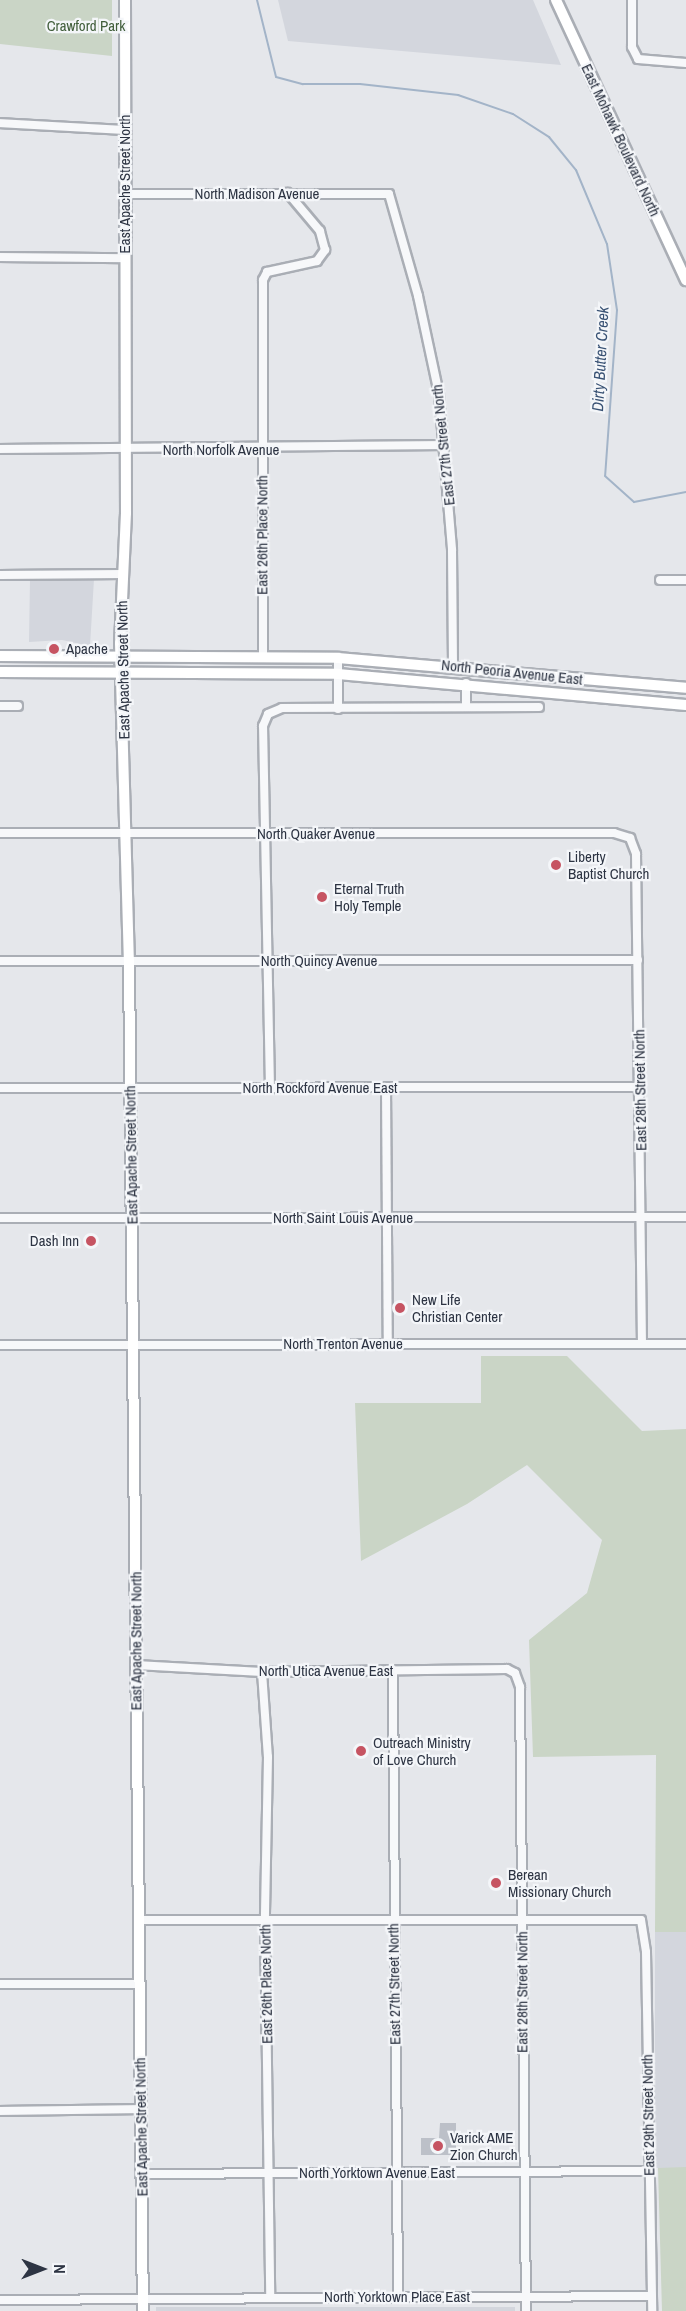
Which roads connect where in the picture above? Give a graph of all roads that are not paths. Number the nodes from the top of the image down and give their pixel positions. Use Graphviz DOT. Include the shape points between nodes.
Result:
graph roads {
  1 [pos="125,0"];
  2 [pos="556,0"];
  3 [pos="632,0"];
  4 [pos="686,63"];
  5 [pos="0,123"];
  6 [pos="125,130"];
  7 [pos="288,193"];
  8 [pos="126,194"];
  9 [pos="389,194"];
  10 [pos="0,257"];
  11 [pos="125,258"];
  12 [pos="686,280"];
  13 [pos="442,445"];
  14 [pos="0,449"];
  15 [pos="126,450"];
  16 [pos="262,450"];
  17 [pos="123,574"];
  18 [pos="0,575"];
  19 [pos="660,580"];
  20 [pos="686,580"];
  21 [pos="0,656"];
  22 [pos="263,656"];
  23 [pos="121,657"];
  24 [pos="338,658"];
  25 [pos="453,665"];
  26 [pos="0,672"];
  27 [pos="122,672"];
  28 [pos="338,674"];
  29 [pos="466,682"];
  30 [pos="686,688"];
  31 [pos="0,705"];
  32 [pos="18,705"];
  33 [pos="686,705"];
  34 [pos="466,707"];
  35 [pos="539,707"];
  36 [pos="338,709"];
  37 [pos="0,833"];
  38 [pos="125,833"];
  39 [pos="265,834"];
  40 [pos="630,838"];
  41 [pos="266,960"];
  42 [pos="638,960"];
  43 [pos="0,961"];
  44 [pos="129,961"];
  45 [pos="640,1087"];
  46 [pos="0,1088"];
  47 [pos="386,1088"];
  48 [pos="130,1089"];
  49 [pos="270,1089"];
  50 [pos="642,1216"];
  51 [pos="686,1216"];
  52 [pos="0,1218"];
  53 [pos="386,1218"];
  54 [pos="131,1219"];
  55 [pos="388,1344"];
  56 [pos="642,1344"];
  57 [pos="686,1344"];
  58 [pos="0,1345"];
  59 [pos="133,1346"];
  60 [pos="136,1665"];
  61 [pos="262,1671"];
  62 [pos="393,1671"];
  63 [pos="515,1673"];
  64 [pos="394,1919"];
  65 [pos="522,1919"];
  66 [pos="139,1920"];
  67 [pos="265,1920"];
  68 [pos="0,1984"];
  69 [pos="139,1984"];
  70 [pos="141,2109"];
  71 [pos="0,2111"];
  72 [pos="649,2171"];
  73 [pos="269,2173"];
  74 [pos="395,2173"];
  75 [pos="525,2173"];
  76 [pos="141,2174"];
  77 [pos="526,2296"];
  78 [pos="651,2296"];
  79 [pos="270,2297"];
  80 [pos="398,2297"];
  81 [pos="143,2298"];
  82 [pos="0,2300"];
  83 [pos="144,2311"];
  84 [pos="526,2311"];
  85 [pos="652,2311"];
  1 -- 6 [label="main road, East Apache Street North"];
  2 -- 12 [label="main road, East Mohawk Boulevard North"];
  3 -- 4 [label="street" via="632,47 638,59"];
  5 -- 6 [label="street"];
  6 -- 8 [label="main road, East Apache Street North"];
  7 -- 8 [label="street, North Madison Avenue"];
  7 -- 9 [label="street, North Madison Avenue"];
  7 -- 16 [label="street, East 26th Place North" via="320,231 326,250 306,265 267,272 261,295"];
  8 -- 11 [label="main road, East Apache Street North"];
  9 -- 13 [label="street, East 27th Street North" via="437,383"];
  10 -- 11 [label="street"];
  11 -- 15 [label="main road, East Apache Street North"];
  13 -- 16 [label="street, North Norfolk Avenue"];
  13 -- 25 [label="street, East 27th Street North" via="452,550"];
  14 -- 15 [label="street, North Norfolk Avenue"];
  15 -- 16 [label="street, North Norfolk Avenue"];
  15 -- 17 [label="main road, East Apache Street North"];
  16 -- 22 [label="street, East 26th Place North"];
  17 -- 18 [label="street"];
  17 -- 23 [label="main road, East Apache Street North"];
  19 -- 20 [label="street"];
  21 -- 23 [label="main road, North Peoria Avenue East"];
  22 -- 23 [label="main road, North Peoria Avenue East"];
  22 -- 24 [label="main road, North Peoria Avenue East"];
  23 -- 27 [label="main road, East Apache Street North"];
  24 -- 25 [label="main road, North Peoria Avenue East"];
  24 -- 28 [label="street"];
  25 -- 30 [label="main road, North Peoria Avenue East"];
  26 -- 27 [label="main road, North Peoria Avenue East"];
  27 -- 28 [label="main road, North Peoria Avenue East"];
  27 -- 38 [label="main road, East Apache Street North"];
  28 -- 29 [label="main road, North Peoria Avenue East"];
  28 -- 36 [label="street"];
  29 -- 33 [label="main road, North Peoria Avenue East"];
  29 -- 34 [label="street, North Peoria Avenue East"];
  31 -- 32 [label="street"];
  34 -- 35 [label="street"];
  34 -- 36 [label="street"];
  36 -- 39 [label="street" via="278,708 268,714 263,726"];
  37 -- 38 [label="street, North Quaker Avenue"];
  38 -- 39 [label="street, North Quaker Avenue"];
  38 -- 44 [label="main road, East Apache Street North"];
  39 -- 40 [label="street, North Quaker Avenue" via="614,833"];
  39 -- 41 [label="street"];
  40 -- 42 [label="street, East 28th Street North" via="636,854"];
  41 -- 42 [label="street, North Quincy Avenue"];
  41 -- 44 [label="street, North Quincy Avenue"];
  41 -- 49 [label="street"];
  42 -- 45 [label="street, East 28th Street North"];
  43 -- 44 [label="street, North Quincy Avenue"];
  44 -- 48 [label="main road, East Apache Street North"];
  45 -- 47 [label="street, North Rockford Avenue East"];
  45 -- 50 [label="street, East 28th Street North"];
  46 -- 48 [label="street, North Rockford Avenue East"];
  47 -- 49 [label="street, North Rockford Avenue East"];
  47 -- 53 [label="street"];
  48 -- 49 [label="street, North Rockford Avenue East"];
  48 -- 54 [label="main road, East Apache Street North"];
  50 -- 51 [label="street, North Saint Louis Avenue"];
  50 -- 53 [label="street, North Saint Louis Avenue"];
  50 -- 56 [label="street, East 28th Street North"];
  52 -- 54 [label="street, North Saint Louis Avenue"];
  53 -- 54 [label="street, North Saint Louis Avenue"];
  53 -- 55 [label="street"];
  54 -- 59 [label="main road, East Apache Street North"];
  55 -- 56 [label="street, North Trenton Avenue"];
  55 -- 59 [label="street, North Trenton Avenue"];
  56 -- 57 [label="street, North Trenton Avenue"];
  58 -- 59 [label="street, North Trenton Avenue"];
  59 -- 60 [label="main road, East Apache Street North"];
  60 -- 61 [label="street, North Utica Avenue East"];
  60 -- 66 [label="main road, East Apache Street North"];
  61 -- 62 [label="street, North Utica Avenue East"];
  61 -- 67 [label="street, East 26th Place North" via="268,1757"];
  62 -- 63 [label="street, North Utica Avenue East" via="507,1669"];
  62 -- 64 [label="street, East 27th Street North"];
  63 -- 65 [label="street, East 28th Street North" via="520,1687"];
  64 -- 65 [label="street"];
  64 -- 67 [label="street"];
  64 -- 74 [label="street, East 27th Street North"];
  65 -- 72 [label="street, East 29th Street North" via="641,1920"];
  65 -- 75 [label="street, East 28th Street North"];
  66 -- 67 [label="street"];
  66 -- 69 [label="main road, East Apache Street North"];
  67 -- 73 [label="street, East 26th Place North"];
  68 -- 69 [label="street"];
  69 -- 70 [label="main road, East Apache Street North"];
  70 -- 71 [label="street"];
  70 -- 76 [label="main road, East Apache Street North"];
  72 -- 75 [label="street, North Yorktown Avenue East"];
  72 -- 78 [label="street, East 29th Street North"];
  73 -- 74 [label="street, North Yorktown Avenue East"];
  73 -- 76 [label="street, North Yorktown Avenue East"];
  73 -- 79 [label="street, East 26th Place North"];
  74 -- 75 [label="street, North Yorktown Avenue East"];
  74 -- 80 [label="street, East 27th Street North"];
  75 -- 77 [label="street, East 28th Street North"];
  76 -- 81 [label="main road, East Apache Street North"];
  77 -- 78 [label="street, North Yorktown Place East"];
  77 -- 80 [label="street, North Yorktown Place East"];
  77 -- 84 [label="street, East 28th Street North"];
  78 -- 85 [label="street, East 29th Street North"];
  79 -- 80 [label="street, North Yorktown Place East"];
  79 -- 81 [label="street, North Yorktown Place East"];
  81 -- 82 [label="street"];
  81 -- 83 [label="main road, East Apache Street North"];
}
